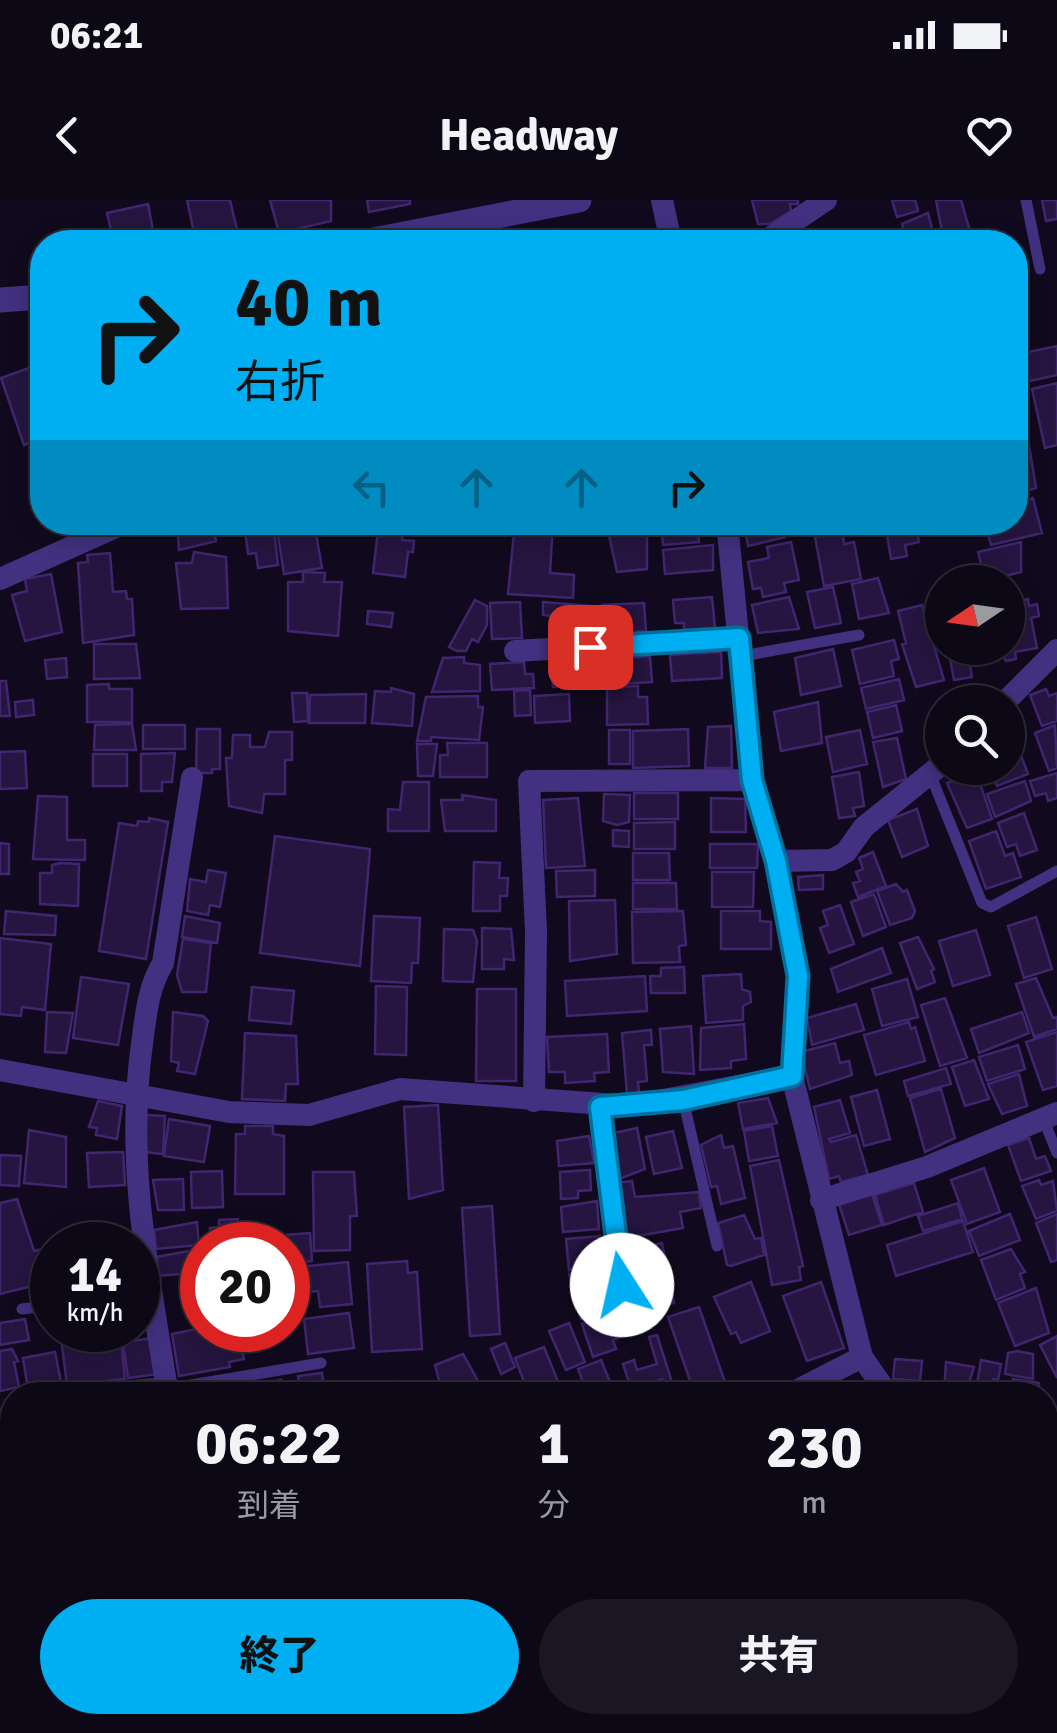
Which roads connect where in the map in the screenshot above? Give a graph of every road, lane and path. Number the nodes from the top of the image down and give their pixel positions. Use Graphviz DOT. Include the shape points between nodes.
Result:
graph roads {
  1 [pos="578,200"];
  2 [pos="662,200"];
  3 [pos="826,200"];
  4 [pos="1026,200"];
  5 [pos="425,230"];
  6 [pos="668,230"];
  7 [pos="782,230"];
  8 [pos="1040,269"];
  9 [pos="30,298"];
  10 [pos="0,300"];
  11 [pos="98,535"];
  12 [pos="728,535"];
  13 [pos="0,579"];
  14 [pos="858,635"];
  15 [pos="740,647"];
  16 [pos="1057,650"];
  17 [pos="515,651"];
  18 [pos="1021,685"];
  19 [pos="192,778"];
  20 [pos="925,779"];
  21 [pos="752,780"];
  22 [pos="942,785"];
  23 [pos="776,861"];
  24 [pos="1057,871"];
  25 [pos="0,1070"];
  26 [pos="792,1076"];
  27 [pos="134,1097"];
  28 [pos="683,1100"];
  29 [pos="534,1101"];
  30 [pos="600,1107"];
  31 [pos="1050,1116"];
  32 [pos="1057,1153"];
  33 [pos="822,1200"];
  34 [pos="139,1222"];
  35 [pos="718,1246"];
  36 [pos="628,1305"];
  37 [pos="30,1308"];
  38 [pos="22,1309"];
  39 [pos="158,1352"];
  40 [pos="862,1358"];
  41 [pos="320,1363"];
  42 [pos="166,1382"];
  43 [pos="220,1382"];
  44 [pos="814,1382"];
  45 [pos="880,1382"];
  1 -- 5 [label="street"];
  2 -- 6 [label="street"];
  3 -- 7 [label="street"];
  4 -- 8 [label="lane"];
  9 -- 10 [label="street"];
  11 -- 13 [label="street"];
  12 -- 15 [label="street"];
  14 -- 15 [label="lane"];
  15 -- 17 [label="street"];
  15 -- 21 [label="street"];
  16 -- 18 [label="street"];
  19 -- 27 [label="street"];
  20 -- 23 [label="street" via="832,860"];
  21 -- 23 [label="street"];
  21 -- 29 [label="street" via="529,781"];
  22 -- 24 [label="lane" via="982,903 991,907"];
  23 -- 26 [label="street" via="798,976"];
  25 -- 27 [label="street"];
  26 -- 28 [label="street"];
  26 -- 33 [label="street"];
  27 -- 29 [label="street" via="228,1112 309,1115 400,1089"];
  27 -- 34 [label="street"];
  28 -- 30 [label="street"];
  28 -- 35 [label="lane"];
  29 -- 30 [label="street"];
  30 -- 36 [label="lane" via="617,1264"];
  31 -- 32 [label="lane"];
  31 -- 33 [label="street" via="927,1167"];
  33 -- 40 [label="street"];
  37 -- 38 [label="lane"];
  39 -- 42 [label="street"];
  40 -- 44 [label="street"];
  40 -- 45 [label="street"];
  41 -- 43 [label="lane"];
}
